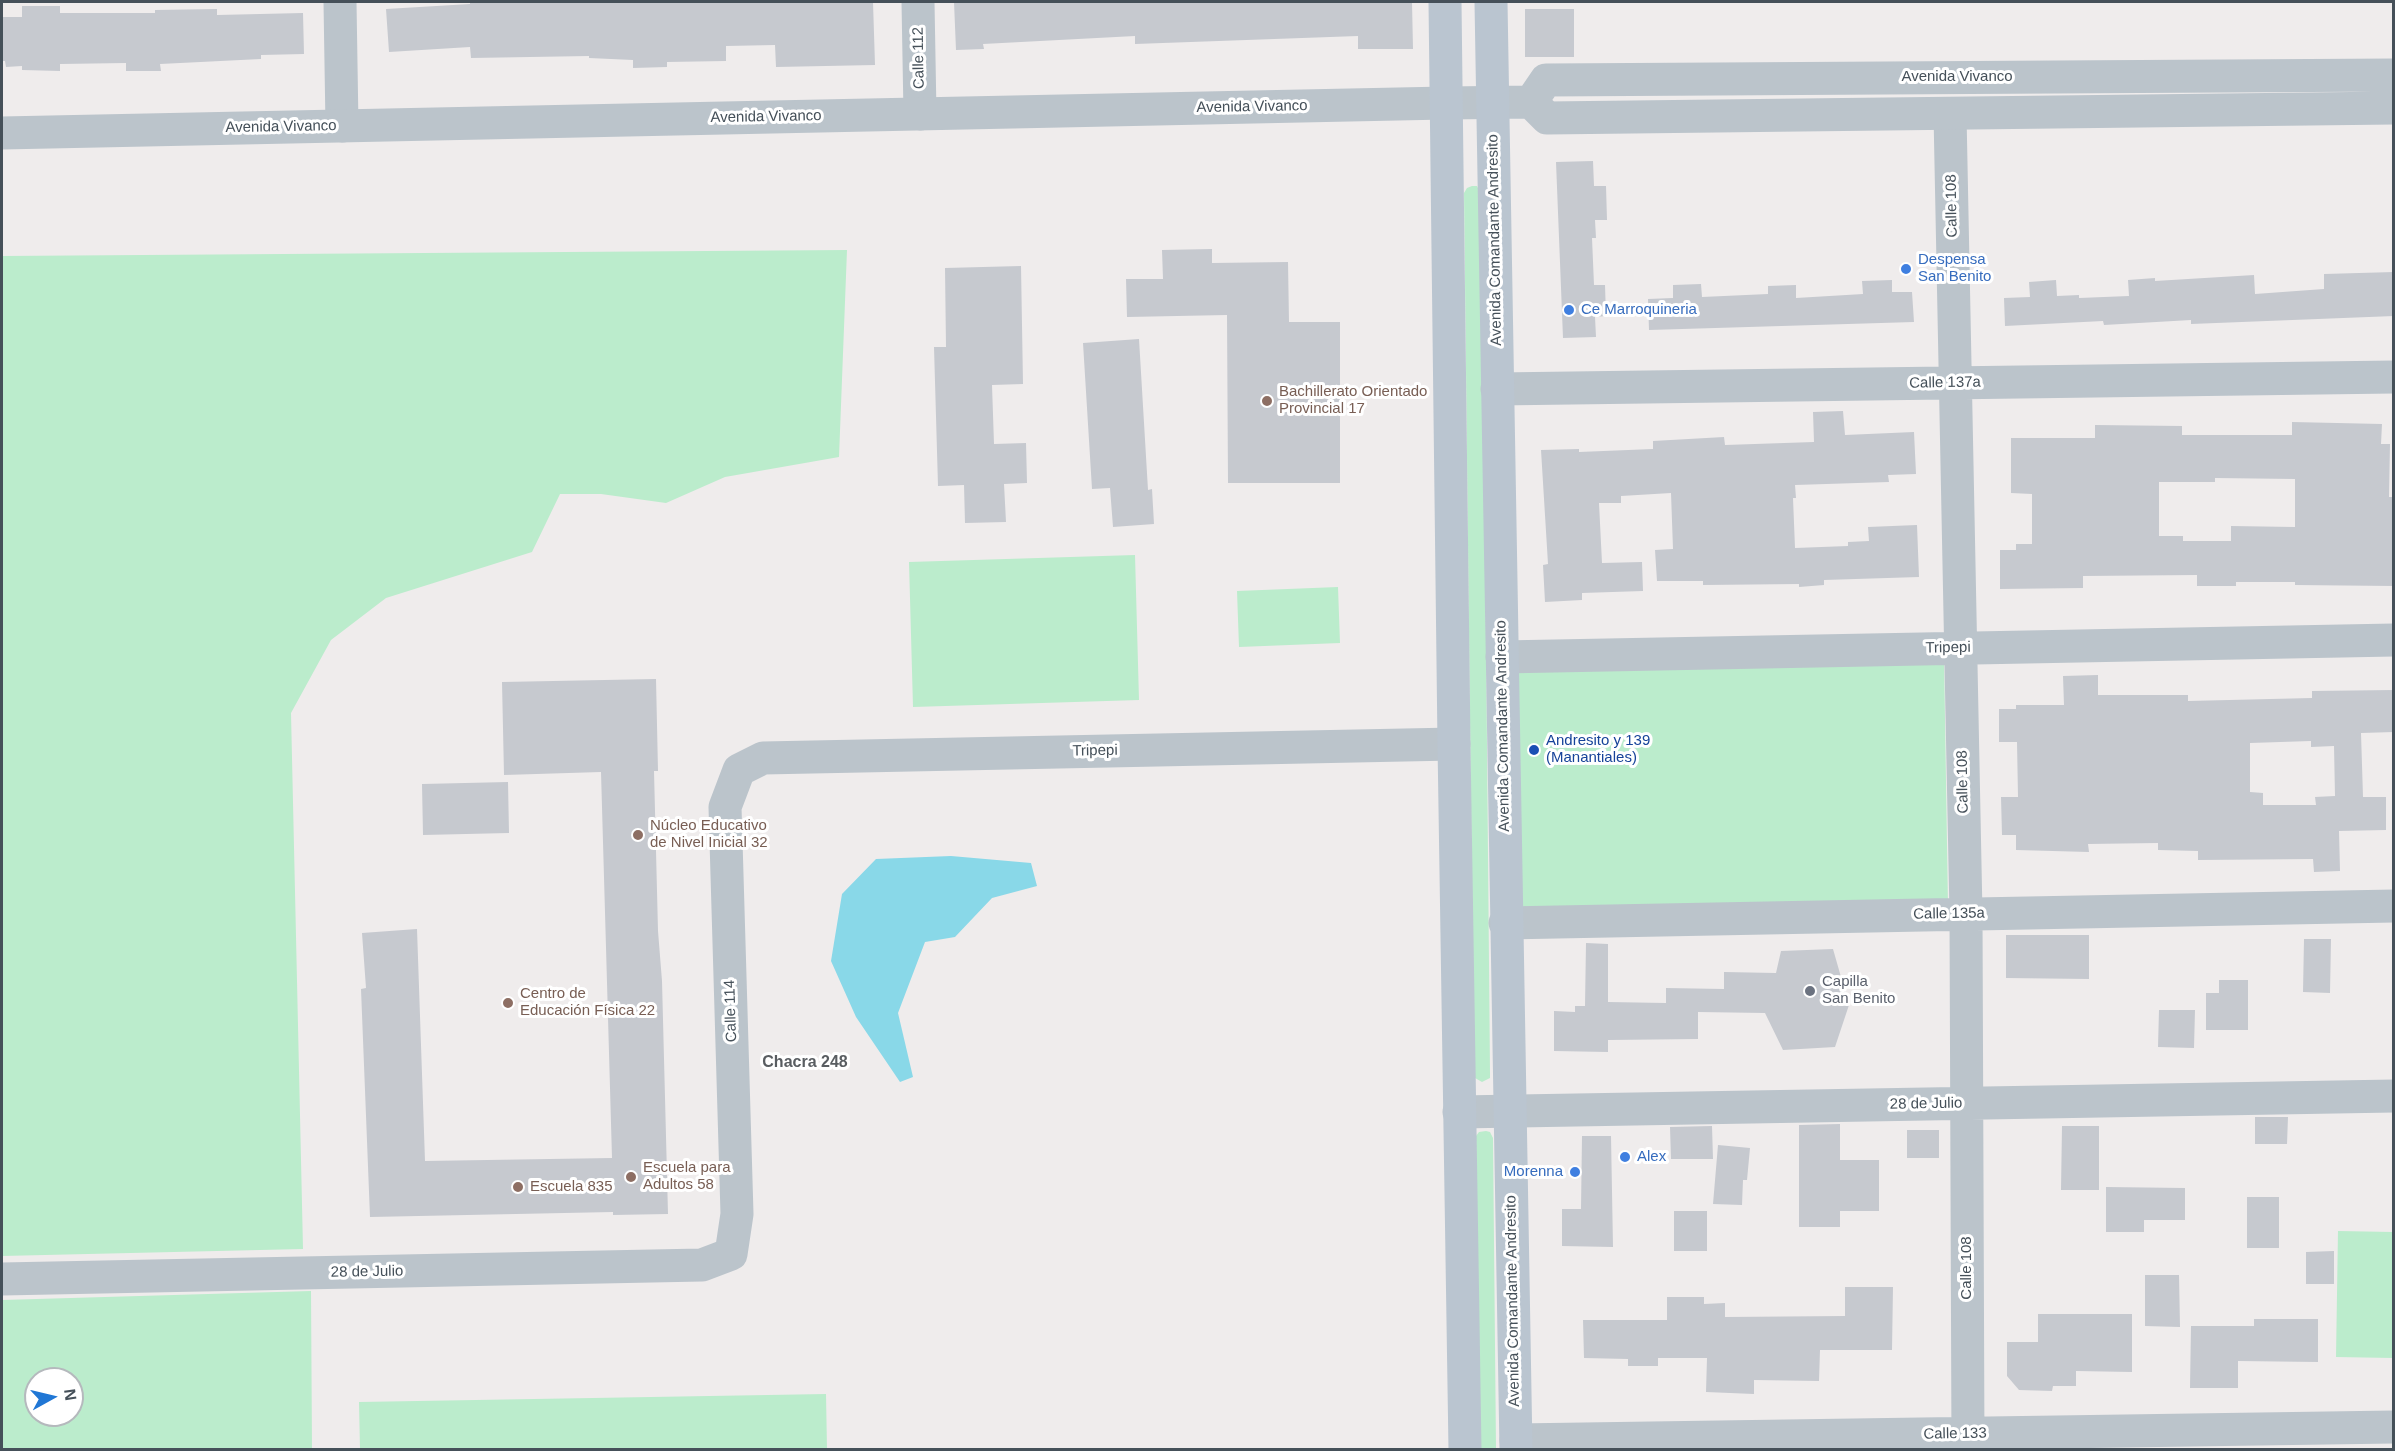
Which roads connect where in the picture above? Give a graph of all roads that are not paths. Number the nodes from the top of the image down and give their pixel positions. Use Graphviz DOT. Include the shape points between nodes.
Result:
graph roads {
  1 [pos="340,2"];
  2 [pos="918,2"];
  3 [pos="1445,2"];
  4 [pos="1491,2"];
  5 [pos="2394,75"];
  6 [pos="1492,102"];
  7 [pos="1531,102"];
  8 [pos="1446,103"];
  9 [pos="2394,108"];
  10 [pos="920,114"];
  11 [pos="1950,114"];
  12 [pos="342,126"];
  13 [pos="2,133"];
  14 [pos="2394,377"];
  15 [pos="1956,383"];
  16 [pos="1497,389"];
  17 [pos="2394,640"];
  18 [pos="1961,648"];
  19 [pos="1502,657"];
  20 [pos="1454,744"];
  21 [pos="739,770"];
  22 [pos="2394,906"];
  23 [pos="1966,914"];
  24 [pos="1505,923"];
  25 [pos="2394,1096"];
  26 [pos="1966,1103"];
  27 [pos="1510,1111"];
  28 [pos="1459,1112"];
  29 [pos="731,1254"];
  30 [pos="2,1279"];
  31 [pos="2394,1427"];
  32 [pos="1968,1441"];
  33 [pos="1516,1445"];
  34 [pos="1466,1449"];
  1 -- 12 [label="street"];
  2 -- 10 [label="street, Calle 112"];
  3 -- 8 [label="main road"];
  4 -- 6 [label="main road, Avenida Comandante Andresito"];
  5 -- 7 [label="street, Avenida Vivanco" via="1546,80"];
  6 -- 7 [label="street, Avenida Vivanco"];
  6 -- 8 [label="street, Avenida Vivanco"];
  6 -- 16 [label="main road, Avenida Comandante Andresito"];
  7 -- 11 [label="street" via="1547,118"];
  8 -- 10 [label="street, Avenida Vivanco"];
  8 -- 20 [label="main road"];
  9 -- 11 [label="street"];
  10 -- 12 [label="street, Avenida Vivanco"];
  11 -- 15 [label="street, Calle 108"];
  12 -- 13 [label="street, Avenida Vivanco"];
  14 -- 15 [label="street, Calle 137a"];
  15 -- 16 [label="street, Calle 137a"];
  15 -- 18 [label="street, Calle 108"];
  16 -- 19 [label="main road, Avenida Comandante Andresito"];
  17 -- 18 [label="street, Tripepi"];
  18 -- 19 [label="street, Tripepi"];
  18 -- 23 [label="street, Calle 108"];
  19 -- 24 [label="main road, Avenida Comandante Andresito"];
  20 -- 21 [label="street, Tripepi" via="763,758"];
  20 -- 28 [label="main road"];
  21 -- 29 [label="street, Calle 114" via="725,807 737,1214"];
  22 -- 23 [label="street, Calle 135a"];
  23 -- 24 [label="street, Calle 135a"];
  23 -- 26 [label="street, Calle 108"];
  24 -- 27 [label="main road, Avenida Comandante Andresito"];
  25 -- 26 [label="street, 28 de Julio"];
  26 -- 27 [label="street, 28 de Julio"];
  26 -- 32 [label="street, Calle 108"];
  27 -- 28 [label="street, 28 de Julio"];
  27 -- 33 [label="main road, Avenida Comandante Andresito"];
  28 -- 34 [label="main road"];
  29 -- 30 [label="street, 28 de Julio" via="702,1265"];
  31 -- 32 [label="street, Calle 133"];
  32 -- 33 [label="street, Calle 133"];
}
